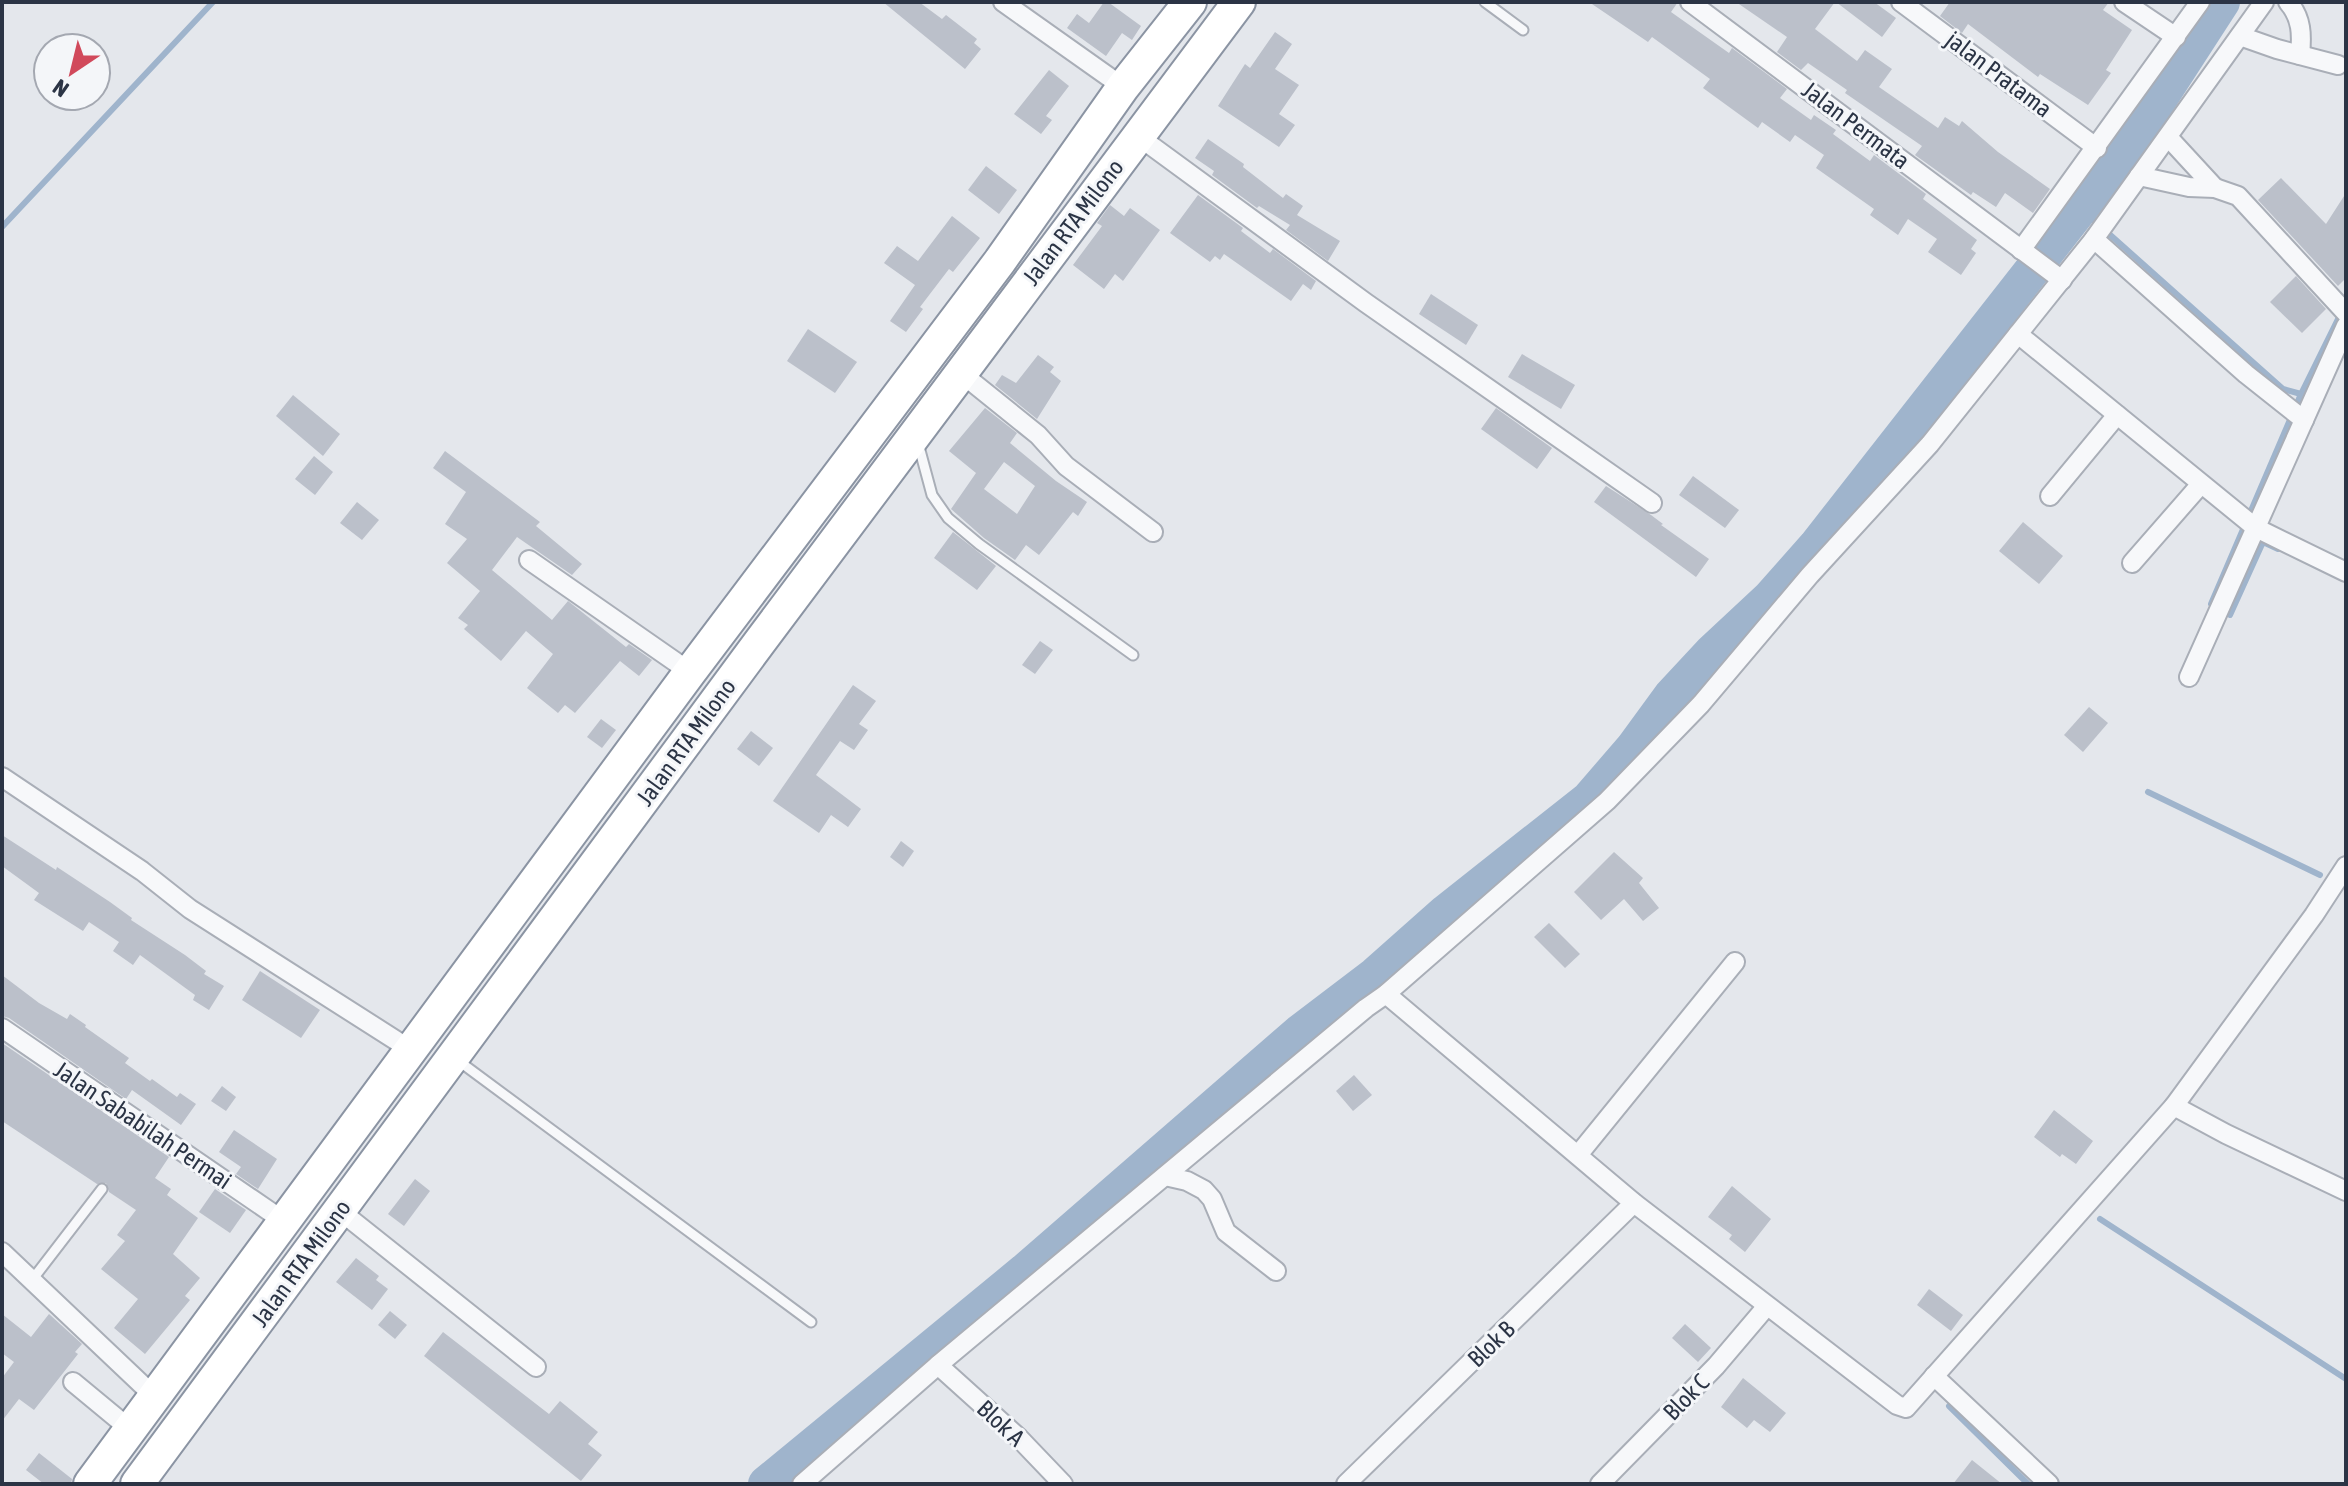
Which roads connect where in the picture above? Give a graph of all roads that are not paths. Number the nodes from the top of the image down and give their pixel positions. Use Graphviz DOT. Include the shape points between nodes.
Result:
graph roads {
  1 [pos="1003,2"];
  2 [pos="1190,2"];
  3 [pos="1239,2"];
  4 [pos="1485,2"];
  5 [pos="1690,2"];
  6 [pos="1901,2"];
  7 [pos="2124,2"];
  8 [pos="2200,2"];
  9 [pos="2264,2"];
  10 [pos="2288,2"];
  11 [pos="1523,30"];
  12 [pos="2240,36"];
  13 [pos="2176,37"];
  14 [pos="2300,55"];
  15 [pos="1148,58"];
  16 [pos="2338,65"];
  17 [pos="1179,80"];
  18 [pos="1123,87"];
  19 [pos="1138,136"];
  20 [pos="2168,137"];
  21 [pos="2097,148"];
  22 [pos="2139,176"];
  23 [pos="2215,188"];
  24 [pos="2094,239"];
  25 [pos="2025,252"];
  26 [pos="2062,280"];
  27 [pos="2346,313"];
  28 [pos="2346,326"];
  29 [pos="2018,334"];
  30 [pos="961,373"];
  31 [pos="2117,415"];
  32 [pos="2304,420"];
  33 [pos="900,423"];
  34 [pos="2201,484"];
  35 [pos="2050,496"];
  36 [pos="1652,503"];
  37 [pos="2256,528"];
  38 [pos="1153,532"];
  39 [pos="529,560"];
  40 [pos="2132,563"];
  41 [pos="2346,572"];
  42 [pos="1133,655"];
  43 [pos="690,672"];
  44 [pos="2189,677"];
  45 [pos="2,777"];
  46 [pos="2346,866"];
  47 [pos="1735,962"];
  48 [pos="1386,994"];
  49 [pos="2,1028"];
  50 [pos="411,1050"];
  51 [pos="453,1057"];
  52 [pos="2174,1106"];
  53 [pos="345,1141"];
  54 [pos="1578,1155"];
  55 [pos="375,1162"];
  56 [pos="1165,1176"];
  57 [pos="102,1189"];
  58 [pos="2346,1191"];
  59 [pos="1634,1203"];
  60 [pos="339,1210"];
  61 [pos="284,1224"];
  62 [pos="2,1252"];
  63 [pos="1276,1271"];
  64 [pos="32,1280"];
  65 [pos="1767,1306"];
  66 [pos="811,1322"];
  67 [pos="938,1365"];
  68 [pos="536,1367"];
  69 [pos="1934,1376"];
  70 [pos="73,1382"];
  71 [pos="155,1397"];
  72 [pos="131,1430"];
  73 [pos="90,1484"];
  74 [pos="137,1484"];
  75 [pos="802,1484"];
  76 [pos="1063,1484"];
  77 [pos="1346,1484"];
  78 [pos="1600,1484"];
  79 [pos="2049,1484"];
  1 -- 18 [label="street"];
  2 -- 15 [label="highway, Jalan RTA Milono"];
  3 -- 17 [label="highway, Jalan RTA Milono"];
  4 -- 11 [label="lane"];
  5 -- 25 [label="street, Jalan Permata"];
  6 -- 21 [label="street, jalan Pratama"];
  7 -- 13 [label="street"];
  8 -- 13 [label="street"];
  9 -- 12 [label="street"];
  10 -- 14 [label="street" via="2302,32"];
  12 -- 14 [label="street"];
  12 -- 20 [label="street"];
  13 -- 21 [label="street"];
  14 -- 16 [label="street"];
  15 -- 17 [label="highway"];
  15 -- 18 [label="highway, Jalan RTA Milono"];
  17 -- 19 [label="highway, Jalan RTA Milono"];
  18 -- 33 [label="highway, Jalan RTA Milono" via="1000,261"];
  19 -- 30 [label="highway, Jalan RTA Milono"];
  19 -- 36 [label="street"];
  20 -- 22 [label="street"];
  20 -- 23 [label="street"];
  21 -- 25 [label="street"];
  22 -- 23 [label="street"];
  22 -- 24 [label="street"];
  23 -- 27 [label="street" via="2238,196"];
  24 -- 26 [label="street"];
  24 -- 32 [label="street"];
  25 -- 26 [label="street, Jalan Permata"];
  26 -- 29 [label="street"];
  28 -- 32 [label="street"];
  29 -- 31 [label="street"];
  29 -- 48 [label="street" via="1930,444 1701,704 1607,801"];
  30 -- 33 [label="highway, Jalan RTA Milono"];
  30 -- 38 [label="street" via="1038,435 1066,466"];
  31 -- 34 [label="street"];
  31 -- 35 [label="street"];
  32 -- 37 [label="street"];
  33 -- 42 [label="lane" via="948,518"];
  33 -- 43 [label="highway, Jalan RTA Milono"];
  33 -- 51 [label="highway, Jalan RTA Milono"];
  34 -- 37 [label="street"];
  34 -- 40 [label="street"];
  37 -- 41 [label="street"];
  37 -- 44 [label="street"];
  39 -- 43 [label="street"];
  43 -- 50 [label="highway, Jalan RTA Milono"];
  45 -- 50 [label="street" via="190,909"];
  46 -- 52 [label="street"];
  47 -- 54 [label="street"];
  48 -- 54 [label="street"];
  48 -- 56 [label="street"];
  49 -- 61 [label="street, Jalan Sababilah Permai"];
  50 -- 53 [label="highway, Jalan RTA Milono"];
  51 -- 55 [label="highway, Jalan RTA Milono"];
  51 -- 66 [label="lane"];
  52 -- 58 [label="street"];
  52 -- 69 [label="street"];
  53 -- 55 [label="highway"];
  53 -- 61 [label="highway, Jalan RTA Milono"];
  54 -- 59 [label="street"];
  55 -- 60 [label="highway, Jalan RTA Milono"];
  56 -- 63 [label="street" via="1204,1190 1226,1232"];
  56 -- 67 [label="street"];
  57 -- 64 [label="lane"];
  59 -- 65 [label="street"];
  59 -- 77 [label="street, Blok B"];
  60 -- 68 [label="street"];
  60 -- 74 [label="highway, Jalan RTA Milono"];
  61 -- 71 [label="highway, Jalan RTA Milono"];
  62 -- 64 [label="street"];
  64 -- 71 [label="street"];
  65 -- 69 [label="street" via="1902,1408"];
  65 -- 78 [label="street, Blok C"];
  67 -- 75 [label="street"];
  67 -- 76 [label="street, Blok A"];
  69 -- 79 [label="street"];
  70 -- 72 [label="street"];
  71 -- 72 [label="highway, Jalan RTA Milono"];
  72 -- 73 [label="highway, Jalan RTA Milono"];
}
